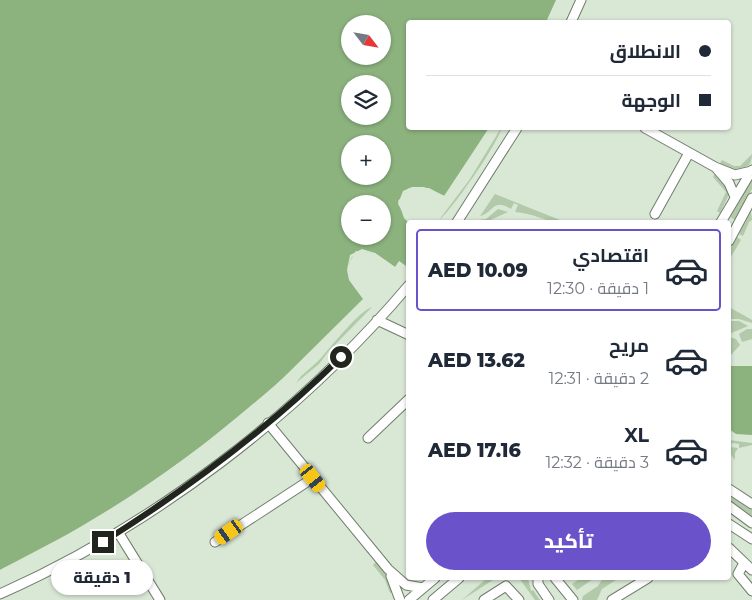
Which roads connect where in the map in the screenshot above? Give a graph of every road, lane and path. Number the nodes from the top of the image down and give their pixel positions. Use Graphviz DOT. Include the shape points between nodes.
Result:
graph roads {
  1 [pos="581,0"];
  2 [pos="572,20"];
  3 [pos="516,130"];
  4 [pos="649,130"];
  5 [pos="689,153"];
  6 [pos="715,167"];
  7 [pos="752,170"];
  8 [pos="735,197"];
  9 [pos="752,198"];
  10 [pos="655,214"];
  11 [pos="457,220"];
  12 [pos="722,220"];
  13 [pos="731,236"];
  14 [pos="406,288"];
  15 [pos="377,320"];
  16 [pos="406,334"];
  17 [pos="406,402"];
  18 [pos="268,423"];
  19 [pos="368,438"];
  20 [pos="313,478"];
  21 [pos="731,490"];
  22 [pos="752,492"];
  23 [pos="739,495"];
  24 [pos="752,504"];
  25 [pos="731,507"];
  26 [pos="752,523"];
  27 [pos="731,525"];
  28 [pos="118,532"];
  29 [pos="752,539"];
  30 [pos="215,542"];
  31 [pos="731,552"];
  32 [pos="744,563"];
  33 [pos="388,569"];
  34 [pos="752,570"];
  35 [pos="433,580"];
  36 [pos="456,580"];
  37 [pos="532,580"];
  38 [pos="538,580"];
  39 [pos="557,580"];
  40 [pos="645,580"];
  41 [pos="423,588"];
  42 [pos="752,591"];
  43 [pos="0,594"];
  44 [pos="489,599"];
  45 [pos="571,599"];
  46 [pos="160,600"];
  47 [pos="400,600"];
  48 [pos="409,600"];
  49 [pos="434,600"];
  50 [pos="519,600"];
  51 [pos="544,600"];
  52 [pos="549,600"];
  53 [pos="612,600"];
  1 -- 2 [label="street"];
  3 -- 11 [label="street"];
  4 -- 5 [label="street"];
  5 -- 6 [label="street"];
  5 -- 10 [label="street"];
  6 -- 7 [label="street" via="735,175"];
  6 -- 8 [label="street" via="730,183"];
  7 -- 8 [label="street"];
  8 -- 12 [label="street"];
  9 -- 13 [label="street"];
  14 -- 15 [label="street"];
  15 -- 16 [label="street"];
  15 -- 18 [label="street"];
  17 -- 19 [label="street"];
  18 -- 20 [label="street"];
  18 -- 28 [label="street" via="208,472"];
  20 -- 30 [label="street"];
  20 -- 33 [label="street"];
  21 -- 23 [label="street"];
  22 -- 23 [label="street"];
  23 -- 24 [label="street"];
  25 -- 26 [label="street"];
  27 -- 29 [label="street"];
  28 -- 43 [label="street" via="64,564"];
  28 -- 46 [label="street"];
  31 -- 32 [label="street"];
  32 -- 34 [label="street"];
  32 -- 42 [label="street" via="738,574"];
  33 -- 41 [label="street" via="406,585"];
  33 -- 47 [label="street"];
  35 -- 41 [label="street"];
  36 -- 49 [label="street"];
  37 -- 51 [label="street"];
  38 -- 52 [label="street"];
  39 -- 45 [label="street"];
  40 -- 53 [label="street"];
  41 -- 48 [label="street"];
  44 -- 50 [label="street" via="507,586"];
}
